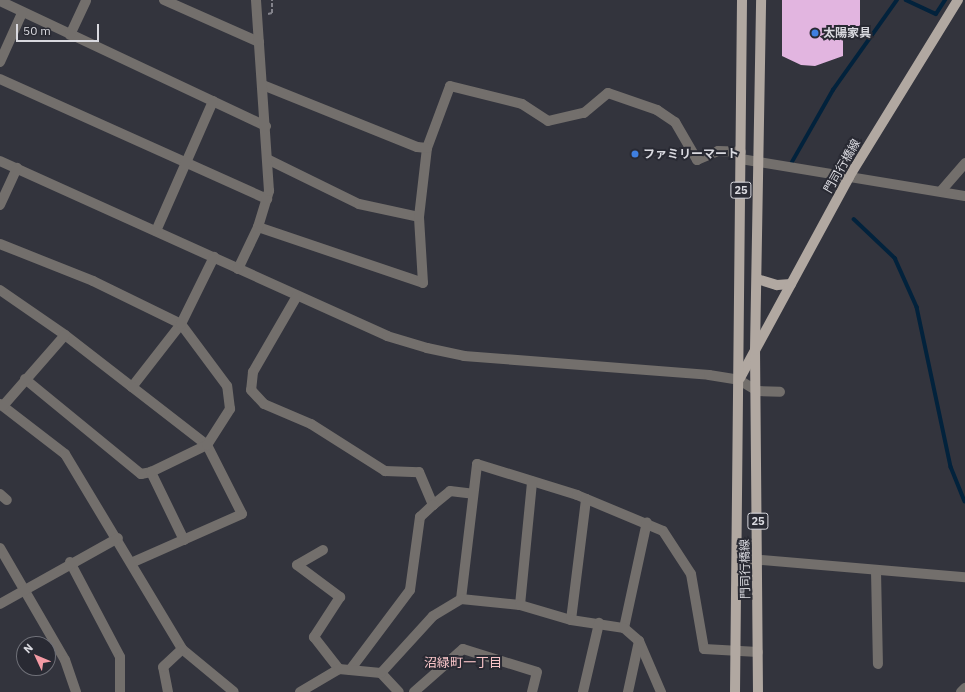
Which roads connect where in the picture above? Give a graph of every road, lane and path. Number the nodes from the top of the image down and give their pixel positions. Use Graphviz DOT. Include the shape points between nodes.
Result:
graph roads {
  1 [pos="86,0"];
  2 [pos="164,0"];
  3 [pos="256,0"];
  4 [pos="272,0"];
  5 [pos="742,0"];
  6 [pos="761,0"];
  7 [pos="958,0"];
  8 [pos="0,1"];
  9 [pos="22,13"];
  10 [pos="264,14"];
  11 [pos="70,35"];
  12 [pos="259,42"];
  13 [pos="0,62"];
  14 [pos="0,79"];
  15 [pos="263,85"];
  16 [pos="212,101"];
  17 [pos="266,126"];
  18 [pos="427,148"];
  19 [pos="741,155"];
  20 [pos="267,159"];
  21 [pos="0,161"];
  22 [pos="759,161"];
  23 [pos="185,162"];
  24 [pos="965,163"];
  25 [pos="17,168"];
  26 [pos="849,178"];
  27 [pos="942,191"];
  28 [pos="965,196"];
  29 [pos="267,199"];
  30 [pos="0,205"];
  31 [pos="419,217"];
  32 [pos="258,227"];
  33 [pos="156,231"];
  34 [pos="0,244"];
  35 [pos="214,257"];
  36 [pos="238,269"];
  37 [pos="757,279"];
  38 [pos="791,284"];
  39 [pos="0,290"];
  40 [pos="297,296"];
  41 [pos="181,324"];
  42 [pos="65,335"];
  43 [pos="755,350"];
  44 [pos="25,379"];
  45 [pos="739,380"];
  46 [pos="132,387"];
  47 [pos="757,391"];
  48 [pos="780,392"];
  49 [pos="2,405"];
  50 [pos="207,445"];
  51 [pos="151,472"];
  52 [pos="532,482"];
  53 [pos="472,494"];
  54 [pos="586,499"];
  55 [pos="433,506"];
  56 [pos="647,522"];
  57 [pos="118,538"];
  58 [pos="184,540"];
  59 [pos="0,548"];
  60 [pos="323,550"];
  61 [pos="737,558"];
  62 [pos="758,559"];
  63 [pos="70,562"];
  64 [pos="131,563"];
  65 [pos="876,571"];
  66 [pos="965,577"];
  67 [pos="24,588"];
  68 [pos="460,599"];
  69 [pos="0,604"];
  70 [pos="520,605"];
  71 [pos="571,620"];
  72 [pos="599,623"];
  73 [pos="624,628"];
  74 [pos="639,641"];
  75 [pos="182,649"];
  76 [pos="737,651"];
  77 [pos="758,652"];
  78 [pos="878,664"];
  79 [pos="339,668"];
  80 [pos="350,670"];
  81 [pos="381,673"];
  82 [pos="965,688"];
  83 [pos="76,692"];
  84 [pos="120,692"];
  85 [pos="168,692"];
  86 [pos="234,692"];
  87 [pos="300,692"];
  88 [pos="399,692"];
  89 [pos="414,692"];
  90 [pos="532,692"];
  91 [pos="583,692"];
  92 [pos="628,692"];
  93 [pos="661,692"];
  94 [pos="735,692"];
  95 [pos="758,692"];
  96 [pos="961,692"];
  1 -- 11 [label="street"];
  2 -- 12 [label="street"];
  3 -- 12 [label="street"];
  4 -- 10 [label="path" via="272,13"];
  5 -- 19 [label="main road, 門司行橋線 / 25"];
  6 -- 22 [label="main road, 門司行橋線 / 25"];
  7 -- 26 [label="main road, 門司行橋線 / 25"];
  8 -- 9 [label="street"];
  9 -- 11 [label="street"];
  9 -- 13 [label="street"];
  11 -- 16 [label="street"];
  12 -- 15 [label="street"];
  14 -- 23 [label="street"];
  15 -- 17 [label="street"];
  15 -- 18 [label="street" via="417,147"];
  16 -- 17 [label="street"];
  16 -- 23 [label="street"];
  17 -- 20 [label="street"];
  18 -- 19 [label="street" via="450,86 522,104 548,121 584,113 608,93 658,110 675,122 697,160 718,151"];
  18 -- 31 [label="street"];
  19 -- 22 [label="street"];
  19 -- 45 [label="main road, 門司行橋線 / 25"];
  20 -- 29 [label="street"];
  20 -- 31 [label="street" via="359,204"];
  21 -- 25 [label="street"];
  22 -- 26 [label="street"];
  22 -- 37 [label="main road, 門司行橋線 / 25"];
  23 -- 29 [label="street"];
  23 -- 33 [label="street"];
  24 -- 27 [label="street"];
  25 -- 30 [label="street"];
  25 -- 33 [label="street"];
  26 -- 27 [label="street"];
  26 -- 38 [label="main road, 門司行橋線 / 25"];
  27 -- 28 [label="street"];
  29 -- 32 [label="street"];
  31 -- 32 [label="street" via="424,283"];
  32 -- 36 [label="street"];
  33 -- 35 [label="street"];
  34 -- 41 [label="street" via="93,281"];
  35 -- 36 [label="street"];
  35 -- 41 [label="street"];
  36 -- 40 [label="street"];
  37 -- 38 [label="main road" via="777,285"];
  37 -- 43 [label="main road, 門司行橋線 / 25"];
  38 -- 43 [label="main road, 門司行橋線 / 25"];
  39 -- 42 [label="street"];
  40 -- 45 [label="street" via="387,336 464,356"];
  40 -- 55 [label="street" via="253,372 251,390 264,404 311,424 385,470 420,472"];
  41 -- 46 [label="street"];
  41 -- 50 [label="street" via="228,386 230,409"];
  42 -- 44 [label="street"];
  42 -- 46 [label="street"];
  43 -- 45 [label="main road, 門司行橋線 / 25"];
  43 -- 47 [label="main road, 門司行橋線 / 25"];
  44 -- 49 [label="street"];
  44 -- 51 [label="street" via="141,474"];
  45 -- 47 [label="street"];
  45 -- 61 [label="main road, 門司行橋線 / 25"];
  46 -- 50 [label="street"];
  47 -- 48 [label="street"];
  47 -- 62 [label="main road, 門司行橋線 / 25"];
  49 -- 57 [label="street" via="65,454"];
  50 -- 51 [label="street"];
  50 -- 58 [label="street" via="242,514"];
  51 -- 58 [label="street"];
  52 -- 53 [label="street" via="477,464"];
  52 -- 54 [label="street"];
  52 -- 70 [label="street"];
  53 -- 55 [label="street" via="450,491"];
  53 -- 68 [label="street"];
  54 -- 56 [label="street"];
  54 -- 71 [label="street"];
  55 -- 80 [label="street" via="420,516 410,590"];
  56 -- 73 [label="street"];
  56 -- 76 [label="street" via="663,531 691,574 704,650"];
  57 -- 63 [label="street"];
  57 -- 64 [label="street"];
  58 -- 64 [label="street"];
  59 -- 67 [label="street"];
  60 -- 79 [label="street" via="297,565 340,597 314,637"];
  61 -- 62 [label="street"];
  61 -- 76 [label="main road, 門司行橋線 / 25"];
  62 -- 65 [label="street"];
  62 -- 77 [label="main road, 門司行橋線 / 25"];
  63 -- 67 [label="street"];
  63 -- 84 [label="street" via="120,657"];
  64 -- 75 [label="street"];
  65 -- 66 [label="street"];
  65 -- 78 [label="street"];
  67 -- 69 [label="street"];
  67 -- 83 [label="street" via="65,660"];
  68 -- 70 [label="street"];
  68 -- 81 [label="street" via="433,616"];
  70 -- 71 [label="street"];
  71 -- 72 [label="street"];
  72 -- 73 [label="street"];
  72 -- 91 [label="street"];
  73 -- 74 [label="street"];
  74 -- 92 [label="street"];
  74 -- 93 [label="street"];
  75 -- 85 [label="street" via="163,667"];
  75 -- 86 [label="street"];
  76 -- 77 [label="street"];
  76 -- 94 [label="main road, 門司行橋線 / 25"];
  77 -- 95 [label="main road, 門司行橋線 / 25"];
  79 -- 80 [label="street"];
  79 -- 87 [label="street"];
  80 -- 81 [label="street"];
  81 -- 88 [label="street"];
  82 -- 96 [label="street"];
  89 -- 90 [label="street" via="463,649 537,672"];
}
